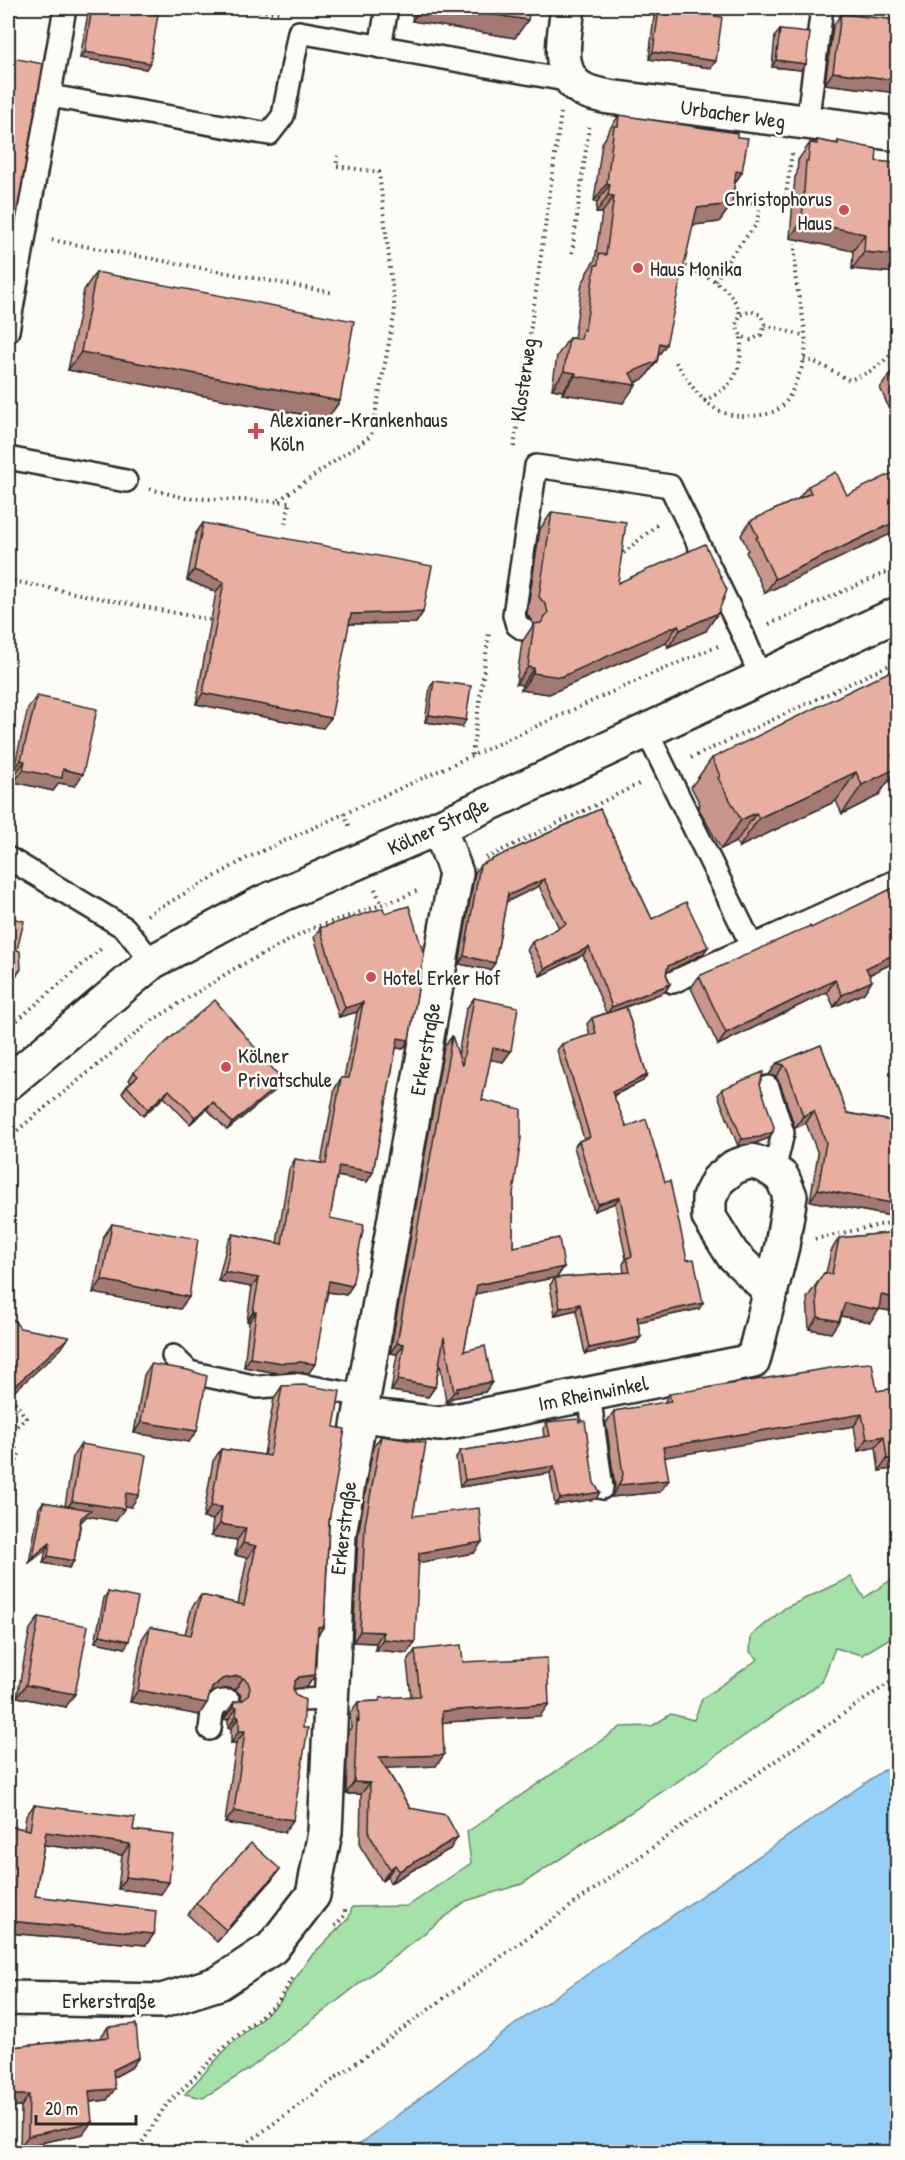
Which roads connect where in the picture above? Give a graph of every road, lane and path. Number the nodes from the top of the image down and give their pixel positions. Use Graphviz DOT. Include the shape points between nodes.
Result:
graph roads {
  1 [pos="65,8"];
  2 [pos="387,8"];
  3 [pos="568,8"];
  4 [pos="822,8"];
  5 [pos="380,47"];
  6 [pos="583,87"];
  7 [pos="50,96"];
  8 [pos="802,123"];
  9 [pos="897,134"];
  10 [pos="338,156"];
  11 [pos="733,199"];
  12 [pos="760,206"];
  13 [pos="24,235"];
  14 [pos="795,244"];
  15 [pos="572,253"];
  16 [pos="680,265"];
  17 [pos="715,281"];
  18 [pos="334,293"];
  19 [pos="740,315"];
  20 [pos="765,325"];
  21 [pos="8,331"];
  22 [pos="741,336"];
  23 [pos="805,336"];
  24 [pos="897,346"];
  25 [pos="804,359"];
  26 [pos="676,362"];
  27 [pos="704,401"];
  28 [pos="513,458"];
  29 [pos="8,459"];
  30 [pos="126,481"];
  31 [pos="279,500"];
  32 [pos="679,505"];
  33 [pos="285,525"];
  34 [pos="616,560"];
  35 [pos="897,567"];
  36 [pos="8,580"];
  37 [pos="897,615"];
  38 [pos="219,621"];
  39 [pos="490,622"];
  40 [pos="523,629"];
  41 [pos="743,635"];
  42 [pos="760,676"];
  43 [pos="646,730"];
  44 [pos="472,755"];
  45 [pos="439,827"];
  46 [pos="8,858"];
  47 [pos="897,880"];
  48 [pos="125,928"];
  49 [pos="752,946"];
  50 [pos="152,962"];
  51 [pos="673,982"];
  52 [pos="8,1028"];
  53 [pos="8,1083"];
  54 [pos="768,1087"];
  55 [pos="774,1171"];
  56 [pos="897,1221"];
  57 [pos="782,1246"];
  58 [pos="771,1292"];
  59 [pos="172,1356"];
  60 [pos="588,1394"];
  61 [pos="10,1395"];
  62 [pos="362,1405"];
  63 [pos="8,1434"];
  64 [pos="8,1440"];
  65 [pos="602,1488"];
  66 [pos="8,1493"];
  67 [pos="897,1677"];
  68 [pos="331,1699"];
  69 [pos="297,1700"];
  70 [pos="229,1701"];
  71 [pos="210,1729"];
  72 [pos="319,1865"];
  73 [pos="332,1929"];
  74 [pos="296,1973"];
  75 [pos="8,1998"];
  76 [pos="136,2152"];
  77 [pos="235,2152"];
  1 -- 7 [label="lane"];
  2 -- 5 [label="lane"];
  3 -- 6 [label="street" via="563,43 565,67"];
  4 -- 8 [label="lane"];
  5 -- 6 [label="lane"];
  5 -- 7 [label="lane" via="299,32 283,116 269,134"];
  6 -- 8 [label="street, Urbacher Weg"];
  6 -- 15 [label="path"];
  6 -- 28 [label="path, Klosterweg" via="560,116"];
  7 -- 13 [label="lane"];
  8 -- 9 [label="street, Urbacher Weg"];
  8 -- 12 [label="path" via="786,195"];
  10 -- 31 [label="path" via="336,166 379,172 394,311 371,436"];
  11 -- 12 [label="path"];
  12 -- 17 [label="path" via="757,224"];
  13 -- 18 [label="path"];
  13 -- 21 [label="lane"];
  14 -- 23 [label="path" via="795,273"];
  16 -- 17 [label="path"];
  17 -- 19 [label="path" via="734,300"];
  19 -- 20 [label="path" via="751,311 761,315"];
  19 -- 22 [label="path" via="736,325"];
  20 -- 22 [label="path" via="761,335 751,340"];
  20 -- 23 [label="path"];
  22 -- 27 [label="path" via="741,360 732,380"];
  23 -- 25 [label="path"];
  24 -- 25 [label="path" via="880,365 849,380"];
  25 -- 27 [label="path" via="790,399 771,413 730,414"];
  26 -- 27 [label="path"];
  29 -- 30 [label="lane"];
  30 -- 31 [label="path" via="186,498"];
  31 -- 33 [label="path" via="290,502"];
  32 -- 34 [label="path"];
  32 -- 40 [label="lane" via="670,486 536,466 514,615"];
  32 -- 41 [label="lane"];
  35 -- 41 [label="path"];
  36 -- 38 [label="path"];
  37 -- 42 [label="street, Kölner Straße"];
  39 -- 44 [label="path"];
  41 -- 42 [label="lane"];
  41 -- 44 [label="path"];
  42 -- 43 [label="street, Kölner Straße"];
  43 -- 45 [label="street, Kölner Straße"];
  43 -- 49 [label="lane"];
  44 -- 48 [label="path" via="249,857"];
  45 -- 50 [label="street, Kölner Straße" via="262,903"];
  45 -- 62 [label="street, Erkerstraße" via="456,873"];
  46 -- 48 [label="lane"];
  47 -- 49 [label="lane"];
  48 -- 50 [label="lane"];
  48 -- 52 [label="path"];
  49 -- 51 [label="lane"];
  50 -- 53 [label="street, Kölner Straße"];
  54 -- 55 [label="lane" via="783,1133"];
  55 -- 57 [label="street, Im Rheinwinkel" via="782,1177 790,1196"];
  55 -- 58 [label="street" via="751,1161 734,1167 718,1180 709,1198 709,1217 732,1254"];
  56 -- 57 [label="path"];
  57 -- 58 [label="street, Im Rheinwinkel"];
  58 -- 60 [label="street, Im Rheinwinkel" via="753,1361"];
  59 -- 62 [label="lane" via="189,1372 258,1387 295,1384"];
  60 -- 62 [label="street, Im Rheinwinkel" via="440,1424"];
  60 -- 65 [label="lane"];
  61 -- 63 [label="path" via="26,1418"];
  62 -- 68 [label="street, Erkerstraße" via="339,1534"];
  64 -- 66 [label="path" via="19,1452"];
  67 -- 77 [label="path" via="476,1975"];
  68 -- 69 [label="lane"];
  68 -- 72 [label="street, Erkerstraße" via="325,1832"];
  70 -- 71 [label="lane" via="215,1706"];
  72 -- 73 [label="path" via="344,1890 345,1915"];
  72 -- 75 [label="street, Erkerstraße" via="313,1895 272,1948 219,1983 162,2001"];
  74 -- 76 [label="path" via="278,2002 228,2043 164,2108"];
}
